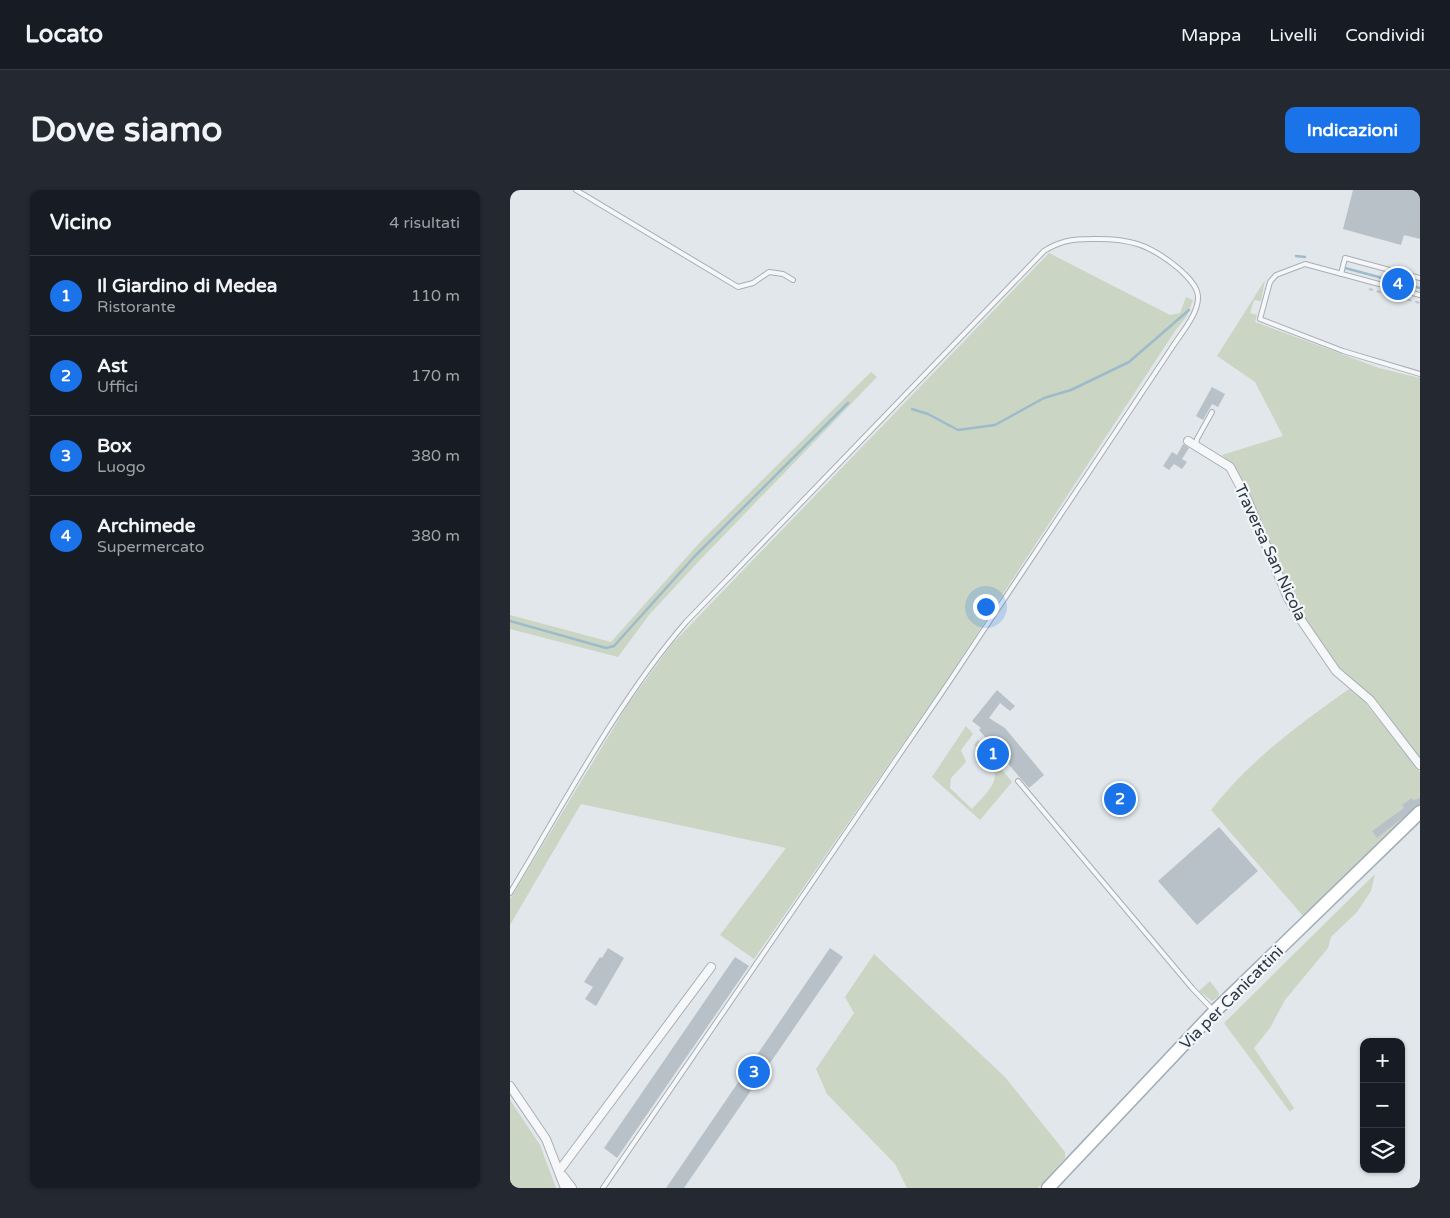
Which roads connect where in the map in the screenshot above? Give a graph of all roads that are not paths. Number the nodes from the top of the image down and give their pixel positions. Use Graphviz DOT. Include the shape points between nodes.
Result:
graph roads {
  1 [pos="576,190"];
  2 [pos="1401,273"];
  3 [pos="1341,274"];
  4 [pos="1420,278"];
  5 [pos="793,280"];
  6 [pos="1397,287"];
  7 [pos="1420,295"];
  8 [pos="1420,374"];
  9 [pos="1212,412"];
  10 [pos="1188,441"];
  11 [pos="1196,446"];
  12 [pos="1420,766"];
  13 [pos="1018,781"];
  14 [pos="1420,812"];
  15 [pos="1420,822"];
  16 [pos="510,893"];
  17 [pos="711,967"];
  18 [pos="1215,1011"];
  19 [pos="510,1086"];
  20 [pos="559,1171"];
  21 [pos="570,1188"];
  22 [pos="603,1188"];
  23 [pos="1048,1188"];
  24 [pos="1058,1188"];
  1 -- 5 [label="lane" via="738,288 753,283 768,272 783,274"];
  2 -- 3 [label="lane" via="1344,258"];
  2 -- 4 [label="lane"];
  2 -- 6 [label="lane"];
  3 -- 6 [label="lane"];
  3 -- 8 [label="lane" via="1305,264 1276,275 1270,282 1260,319 1343,351"];
  6 -- 7 [label="lane"];
  9 -- 11 [label="lane"];
  10 -- 11 [label="street, Traversa San Nicola"];
  11 -- 12 [label="street, Traversa San Nicola" via="1230,466 1299,617 1336,671 1370,700"];
  13 -- 18 [label="lane" via="1192,988"];
  14 -- 18 [label="main road, Via per Canicattini"];
  15 -- 24 [label="main road, Via per Canicattini" via="1220,1017"];
  16 -- 22 [label="lane" via="621,710 661,651 1044,251 1072,239 1131,241 1154,251 1190,280 1197,292 1196,304 1173,346 936,701"];
  17 -- 20 [label="street"];
  18 -- 23 [label="main road, Via per Canicattini"];
  19 -- 20 [label="street" via="546,1139"];
  20 -- 21 [label="street"];
}
